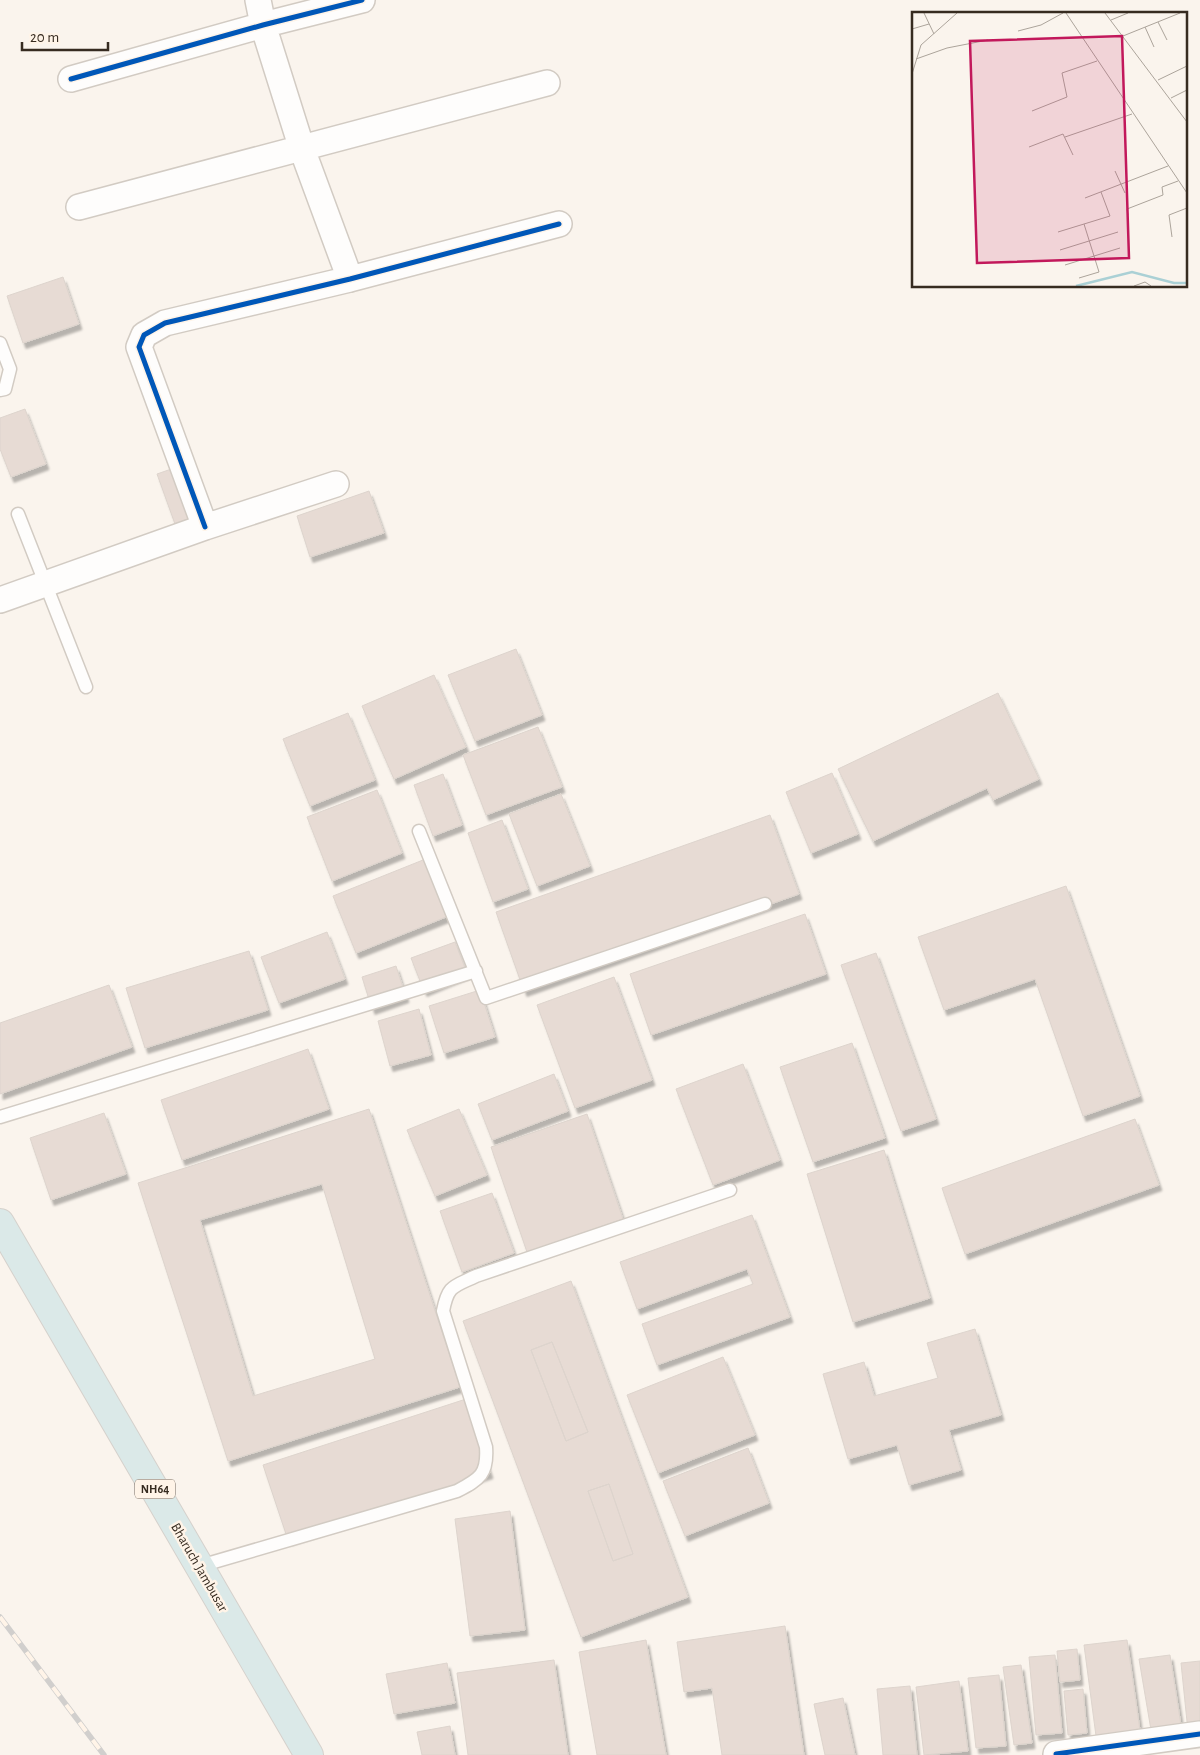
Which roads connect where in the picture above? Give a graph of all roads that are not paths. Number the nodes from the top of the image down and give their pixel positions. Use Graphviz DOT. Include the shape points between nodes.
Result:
graph roads {
  1 [pos="258,0"];
  2 [pos="362,0"];
  3 [pos="263,26"];
  4 [pos="72,79"];
  5 [pos="547,83"];
  6 [pos="302,149"];
  7 [pos="79,207"];
  8 [pos="559,224"];
  9 [pos="350,279"];
  10 [pos="0,342"];
  11 [pos="0,390"];
  12 [pos="336,484"];
  13 [pos="18,514"];
  14 [pos="204,527"];
  15 [pos="45,585"];
  16 [pos="0,600"];
  17 [pos="86,687"];
  18 [pos="419,831"];
  19 [pos="764,904"];
  20 [pos="476,971"];
  21 [pos="0,1117"];
  22 [pos="730,1190"];
  23 [pos="0,1223"];
  24 [pos="200,1566"];
  25 [pos="1200,1734"];
  26 [pos="1056,1754"];
  27 [pos="309,1755"];
  1 -- 3 [label="street"];
  2 -- 3 [label="street"];
  3 -- 4 [label="street"];
  3 -- 6 [label="street"];
  5 -- 6 [label="street"];
  6 -- 7 [label="street"];
  6 -- 9 [label="street"];
  8 -- 9 [label="street"];
  9 -- 14 [label="street" via="165,322 144,335 139,347"];
  10 -- 11 [label="lane" via="10,370 4,388"];
  12 -- 14 [label="street"];
  13 -- 15 [label="lane"];
  14 -- 15 [label="street"];
  15 -- 16 [label="street"];
  15 -- 17 [label="lane"];
  18 -- 20 [label="lane"];
  19 -- 20 [label="lane" via="486,998"];
  20 -- 21 [label="lane"];
  22 -- 24 [label="lane" via="476,1276 451,1288 443,1312 486,1447 487,1463 477,1480 458,1491"];
  23 -- 24 [label="highway, Bharuch Jambusar / NH64"];
  24 -- 27 [label="highway, Bharuch Jambusar / NH64"];
  25 -- 26 [label="street"];
}
